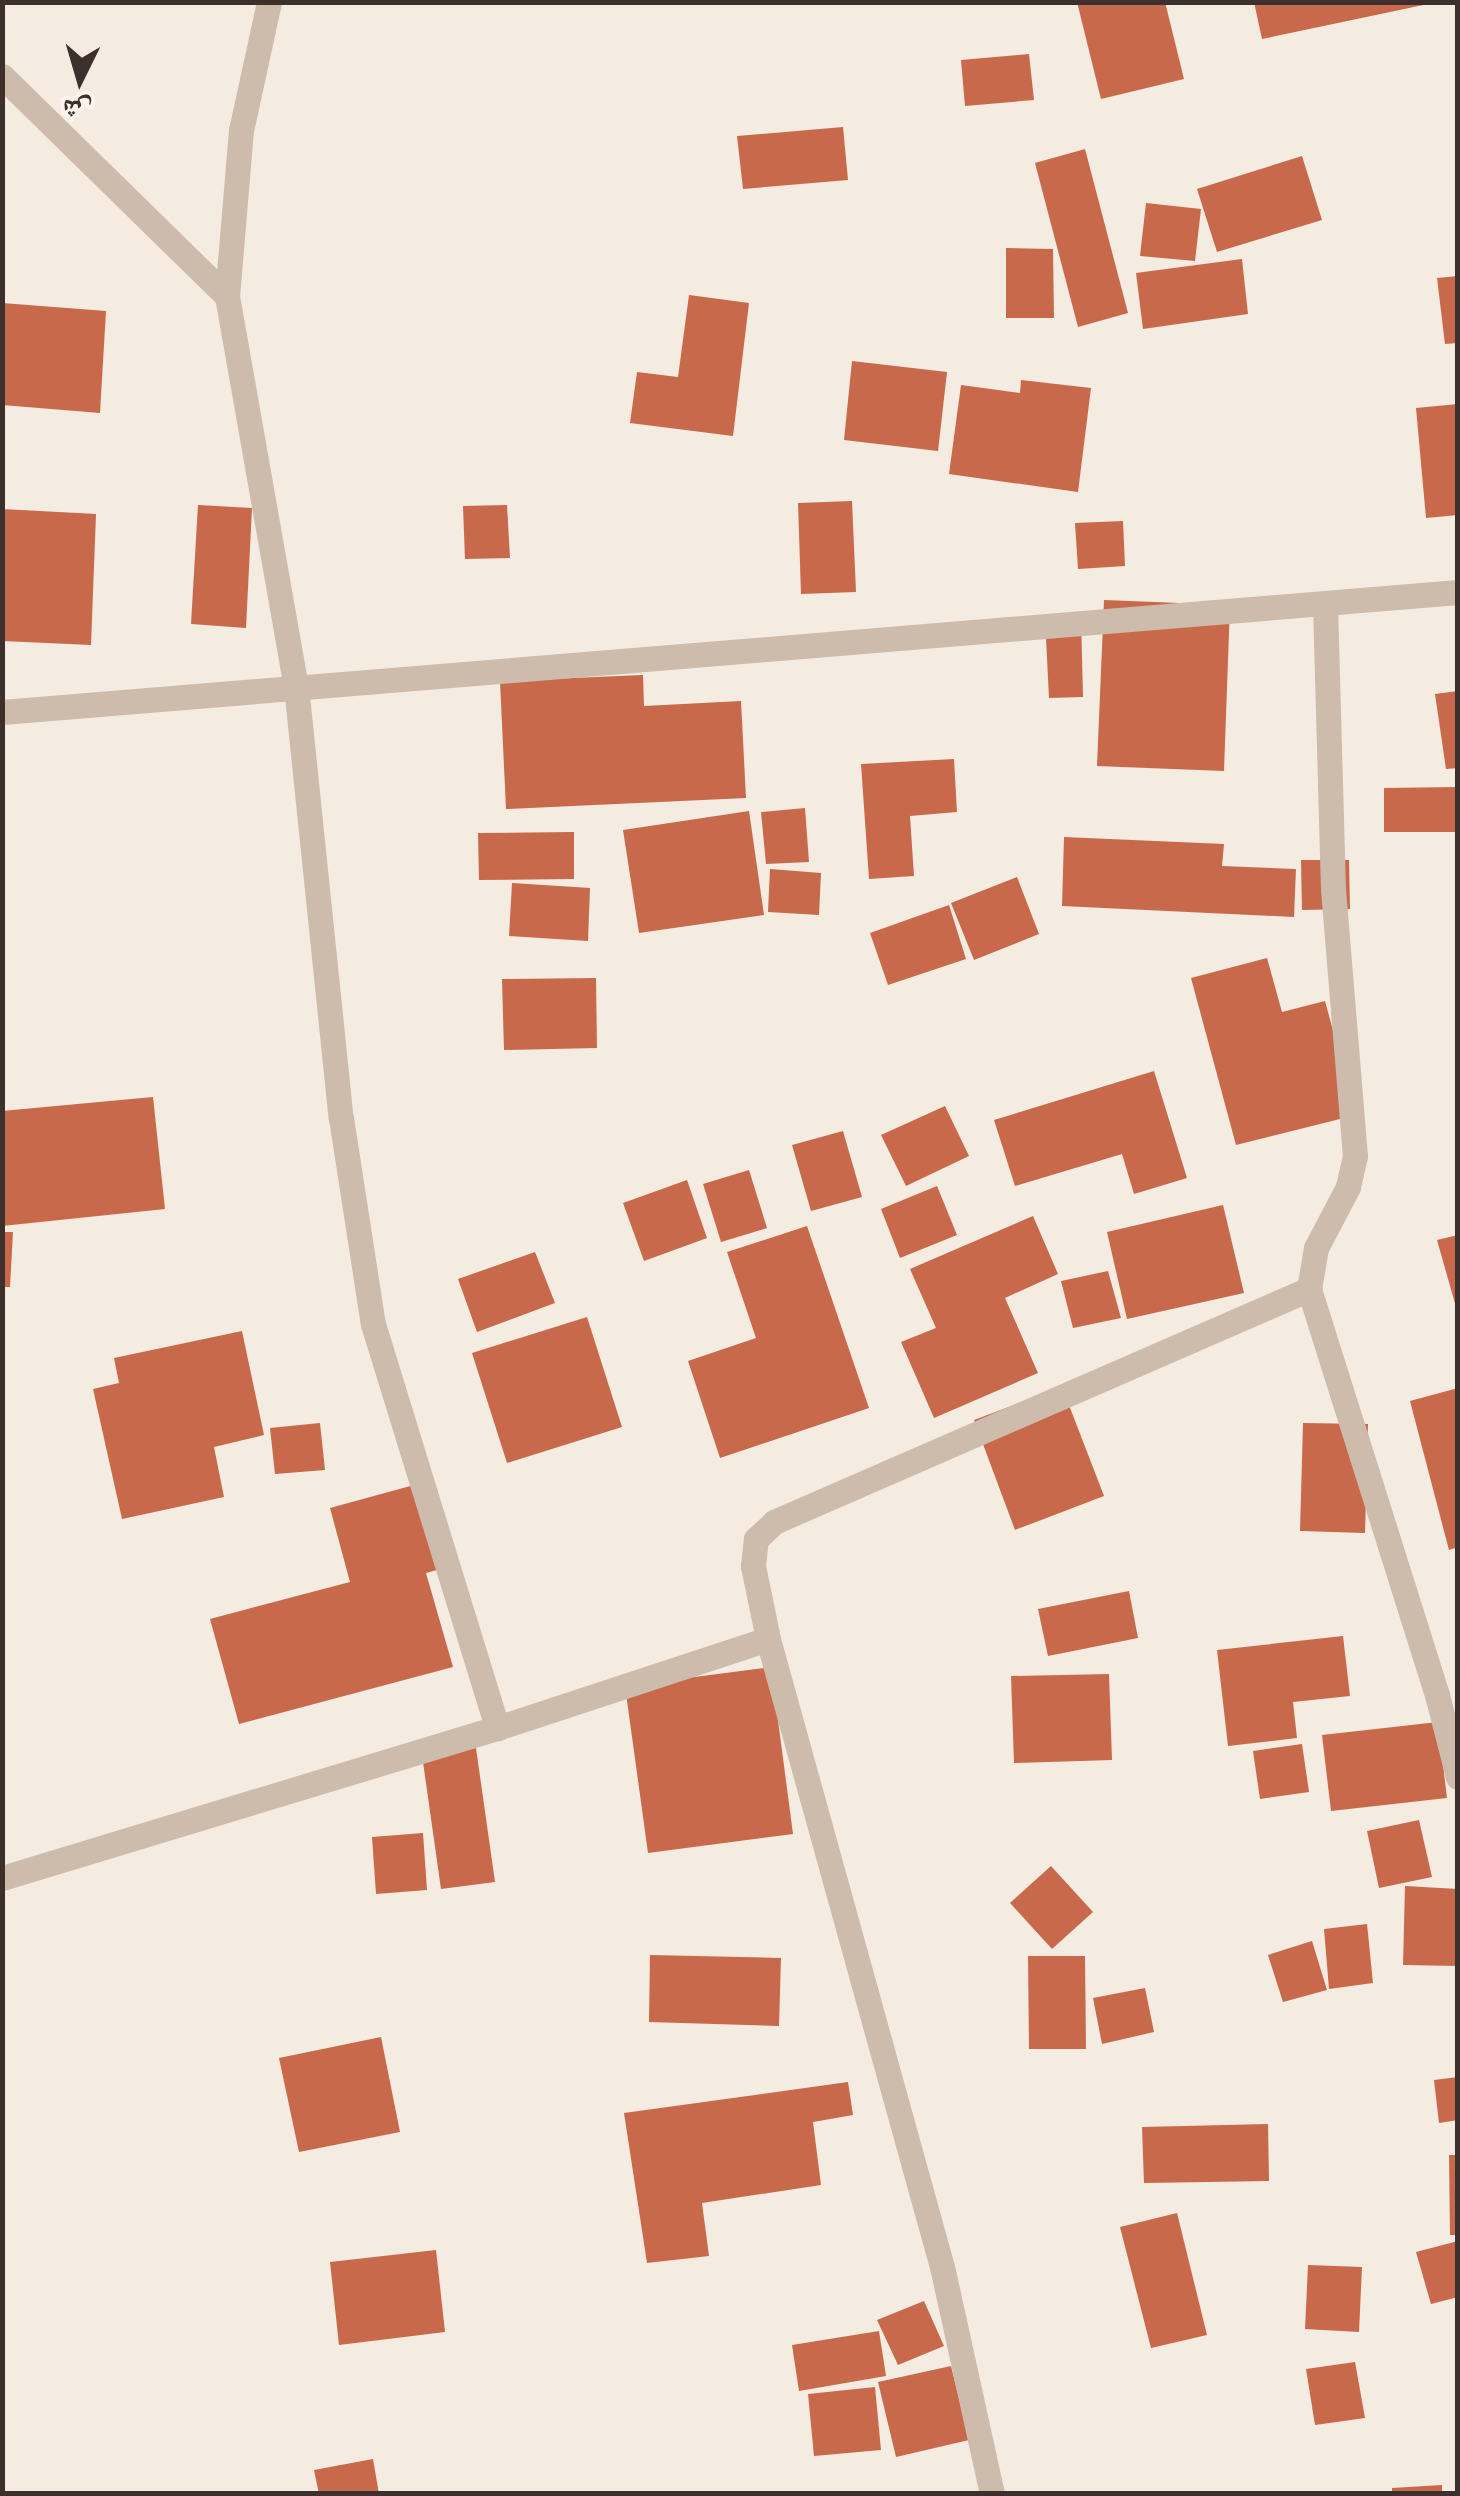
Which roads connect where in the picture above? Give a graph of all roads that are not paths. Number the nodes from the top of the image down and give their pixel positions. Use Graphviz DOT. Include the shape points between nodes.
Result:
graph roads {
  1 [pos="269,2"];
  2 [pos="2,76"];
  3 [pos="228,296"];
  4 [pos="1458,592"];
  5 [pos="1325,604"];
  6 [pos="296,686"];
  7 [pos="2,712"];
  8 [pos="1308,1290"];
  9 [pos="768,1640"];
  10 [pos="1447,1693"];
  11 [pos="497,1728"];
  12 [pos="1458,1778"];
  13 [pos="2,1878"];
  14 [pos="992,2494"];
  1 -- 3 [label="street" via="240,130"];
  2 -- 3 [label="street"];
  3 -- 6 [label="street"];
  4 -- 5 [label="street"];
  5 -- 6 [label="street"];
  5 -- 8 [label="street" via="1334,889 1355,1156 1348,1187 1316,1248"];
  6 -- 7 [label="street"];
  6 -- 11 [label="street" via="341,1118 372,1324"];
  8 -- 9 [label="street" via="774,1522 756,1539 753,1566"];
  8 -- 10 [label="street"];
  9 -- 11 [label="street"];
  9 -- 14 [label="street" via="942,2267"];
  10 -- 12 [label="street"];
  11 -- 13 [label="street"];
}
